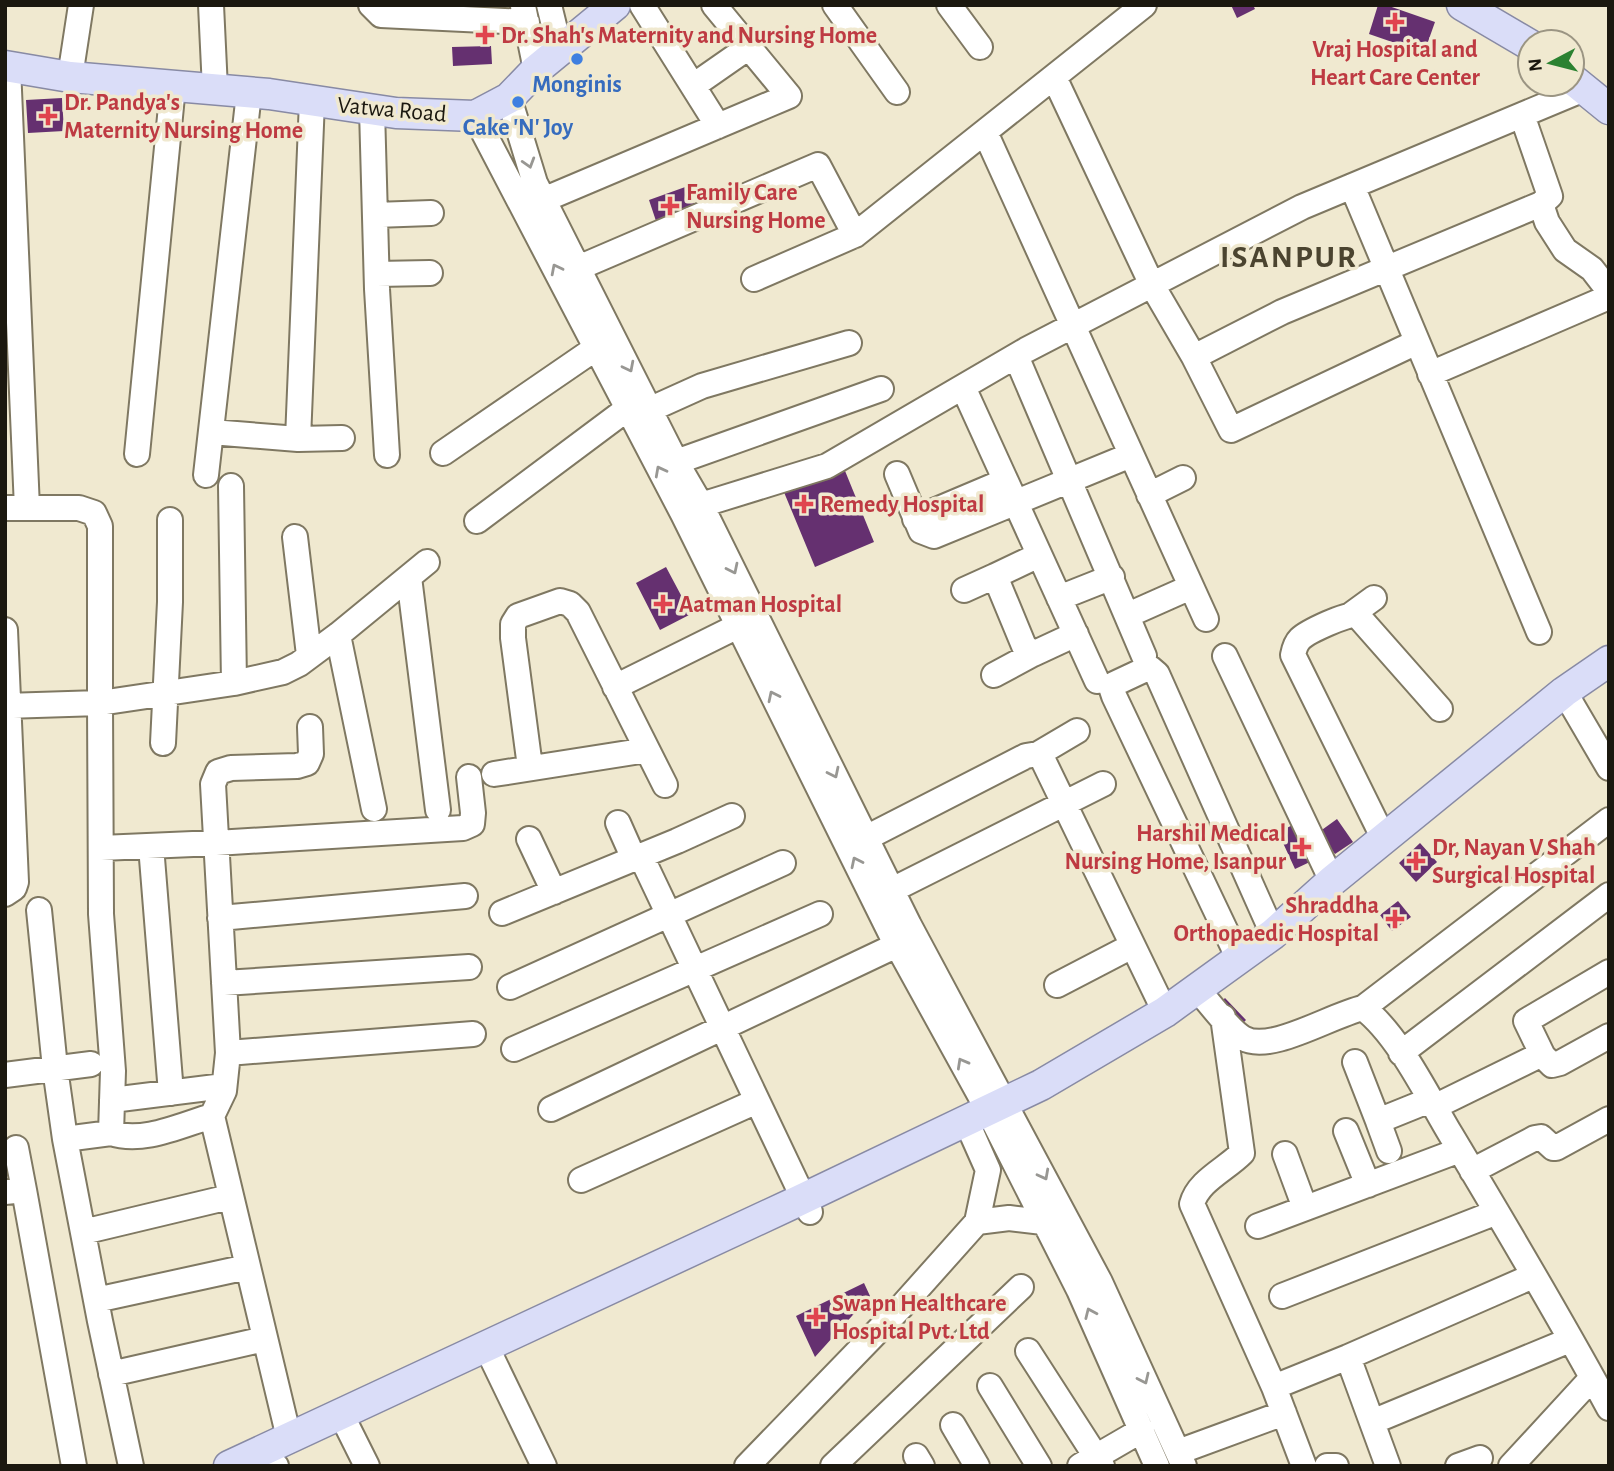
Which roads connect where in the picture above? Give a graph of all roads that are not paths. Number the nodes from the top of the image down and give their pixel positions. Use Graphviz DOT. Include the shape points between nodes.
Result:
graph roads {
  1 [pos="81,5"];
  2 [pos="211,5"];
  3 [pos="371,5"];
  4 [pos="549,5"];
  5 [pos="615,5"];
  6 [pos="642,5"];
  7 [pos="714,5"];
  8 [pos="835,5"];
  9 [pos="949,5"];
  10 [pos="1144,5"];
  11 [pos="1462,5"];
  12 [pos="525,14"];
  13 [pos="1516,37"];
  14 [pos="749,47"];
  15 [pos="980,47"];
  16 [pos="560,50"];
  17 [pos="7,67"];
  18 [pos="537,70"];
  19 [pos="70,77"];
  20 [pos="1054,77"];
  21 [pos="173,86"];
  22 [pos="693,86"];
  23 [pos="215,89"];
  24 [pos="1586,90"];
  25 [pos="897,92"];
  26 [pos="249,93"];
  27 [pos="509,98"];
  28 [pos="1553,98"];
  29 [pos="312,101"];
  30 [pos="1609,109"];
  31 [pos="372,110"];
  32 [pos="1522,115"];
  33 [pos="475,116"];
  34 [pos="718,126"];
  35 [pos="985,132"];
  36 [pos="9,184"];
  37 [pos="1352,186"];
  38 [pos="543,200"];
  39 [pos="1541,204"];
  40 [pos="431,213"];
  41 [pos="375,215"];
  42 [pos="855,234"];
  43 [pos="578,268"];
  44 [pos="1386,269"];
  45 [pos="429,273"];
  46 [pos="377,274"];
  47 [pos="754,279"];
  48 [pos="1152,285"];
  49 [pos="1609,294"];
  50 [pos="12,307"];
  51 [pos="1072,326"];
  52 [pos="1417,342"];
  53 [pos="849,343"];
  54 [pos="596,348"];
  55 [pos="1016,356"];
  56 [pos="1194,357"];
  57 [pos="1430,374"];
  58 [pos="963,387"];
  59 [pos="881,388"];
  60 [pos="639,409"];
  61 [pos="211,432"];
  62 [pos="342,438"];
  63 [pos="298,439"];
  64 [pos="443,453"];
  65 [pos="137,454"];
  66 [pos="387,455"];
  67 [pos="1131,455"];
  68 [pos="676,462"];
  69 [pos="897,474"];
  70 [pos="206,475"];
  71 [pos="1183,478"];
  72 [pos="1070,481"];
  73 [pos="231,486"];
  74 [pos="1010,493"];
  75 [pos="1149,495"];
  76 [pos="16,508"];
  77 [pos="692,509"];
  78 [pos="170,520"];
  79 [pos="477,521"];
  80 [pos="295,537"];
  81 [pos="1039,555"];
  82 [pos="995,576"];
  83 [pos="1112,577"];
  84 [pos="1191,587"];
  85 [pos="964,590"];
  86 [pos="1059,598"];
  87 [pos="1374,598"];
  88 [pos="1352,614"];
  89 [pos="1128,615"];
  90 [pos="1206,619"];
  91 [pos="738,626"];
  92 [pos="5,630"];
  93 [pos="1539,632"];
  94 [pos="1076,634"];
  95 [pos="338,635"];
  96 [pos="1034,654"];
  97 [pos="309,655"];
  98 [pos="1144,656"];
  99 [pos="1225,656"];
  100 [pos="1609,662"];
  101 [pos="1609,671"];
  102 [pos="994,675"];
  103 [pos="1097,681"];
  104 [pos="234,683"];
  105 [pos="615,687"];
  106 [pos="166,693"];
  107 [pos="1568,698"];
  108 [pos="100,703"];
  109 [pos="7,706"];
  110 [pos="1440,709"];
  111 [pos="310,727"];
  112 [pos="1077,731"];
  113 [pos="163,743"];
  114 [pos="647,750"];
  115 [pos="1038,754"];
  116 [pos="530,767"];
  117 [pos="1609,768"];
  118 [pos="494,774"];
  119 [pos="469,777"];
  120 [pos="1103,784"];
  121 [pos="665,785"];
  122 [pos="1063,805"];
  123 [pos="374,809"];
  124 [pos="438,810"];
  125 [pos="732,816"];
  126 [pos="1609,820"];
  127 [pos="618,823"];
  128 [pos="866,838"];
  129 [pos="530,839"];
  130 [pos="1384,839"];
  131 [pos="216,844"];
  132 [pos="151,846"];
  133 [pos="101,848"];
  134 [pos="638,858"];
  135 [pos="783,863"];
  136 [pos="1332,881"];
  137 [pos="892,890"];
  138 [pos="554,892"];
  139 [pos="5,894"];
  140 [pos="1609,895"];
  141 [pos="465,897"];
  142 [pos="39,909"];
  143 [pos="502,913"];
  144 [pos="820,914"];
  145 [pos="669,915"];
  146 [pos="220,918"];
  147 [pos="1273,934"];
  148 [pos="897,945"];
  149 [pos="1132,946"];
  150 [pos="1239,959"];
  151 [pos="469,967"];
  152 [pos="695,969"];
  153 [pos="1609,972"];
  154 [pos="224,983"];
  155 [pos="1057,985"];
  156 [pos="510,987"];
  157 [pos="1209,1002"];
  158 [pos="1363,1009"];
  159 [pos="1165,1012"];
  160 [pos="722,1028"];
  161 [pos="473,1034"];
  162 [pos="1609,1036"];
  163 [pos="514,1049"];
  164 [pos="228,1053"];
  165 [pos="1401,1053"];
  166 [pos="1543,1056"];
  167 [pos="1354,1062"];
  168 [pos="91,1064"];
  169 [pos="55,1068"];
  170 [pos="5,1075"];
  171 [pos="224,1086"];
  172 [pos="171,1093"];
  173 [pos="112,1100"];
  174 [pos="757,1101"];
  175 [pos="1432,1103"];
  176 [pos="551,1109"];
  177 [pos="212,1116"];
  178 [pos="994,1117"];
  179 [pos="1609,1119"];
  180 [pos="1378,1121"];
  181 [pos="1346,1131"];
  182 [pos="111,1133"];
  183 [pos="65,1139"];
  184 [pos="16,1148"];
  185 [pos="1389,1150"];
  186 [pos="1460,1150"];
  187 [pos="1285,1154"];
  188 [pos="1472,1171"];
  189 [pos="581,1180"];
  190 [pos="1368,1185"];
  191 [pos="15,1191"];
  192 [pos="221,1199"];
  193 [pos="806,1205"];
  194 [pos="1305,1208"];
  195 [pos="1497,1212"];
  196 [pos="977,1222"];
  197 [pos="1043,1222"];
  198 [pos="1258,1226"];
  199 [pos="83,1232"];
  200 [pos="238,1269"];
  201 [pos="1533,1276"];
  202 [pos="1021,1287"];
  203 [pos="1282,1296"];
  204 [pos="96,1300"];
  205 [pos="1570,1340"];
  206 [pos="256,1341"];
  207 [pos="1028,1351"];
  208 [pos="489,1353"];
  209 [pos="1348,1357"];
  210 [pos="111,1374"];
  211 [pos="1592,1378"];
  212 [pos="990,1386"];
  213 [pos="1274,1387"];
  214 [pos="1609,1408"];
  215 [pos="1284,1413"];
  216 [pos="1372,1422"];
  217 [pos="953,1425"];
  218 [pos="348,1428"];
  219 [pos="1142,1430"];
  220 [pos="289,1438"];
  221 [pos="1181,1459"];
  222 [pos="760,1461"];
  223 [pos="1093,1463"];
  224 [pos="273,1465"];
  225 [pos="74,1466"];
  226 [pos="131,1466"];
  227 [pos="229,1466"];
  228 [pos="367,1466"];
  229 [pos="544,1466"];
  230 [pos="833,1466"];
  231 [pos="977,1466"];
  232 [pos="1038,1466"];
  233 [pos="1157,1466"];
  234 [pos="1304,1466"];
  235 [pos="1327,1466"];
  236 [pos="1336,1466"];
  237 [pos="1388,1466"];
  238 [pos="1511,1466"];
  1 -- 19 [label="street"];
  2 -- 23 [label="street"];
  3 -- 12 [label="street" via="381,15"];
  4 -- 16 [label="street"];
  5 -- 16 [label="main road, Vatwa Road"];
  6 -- 22 [label="street"];
  7 -- 14 [label="street"];
  8 -- 25 [label="street"];
  9 -- 15 [label="street"];
  10 -- 20 [label="street"];
  11 -- 13 [label="main road"];
  12 -- 18 [label="street"];
  14 -- 22 [label="street"];
  14 -- 34 [label="street" via="789,96"];
  16 -- 18 [label="main road, Vatwa Road"];
  17 -- 19 [label="main road, Vatwa Road"];
  17 -- 36 [label="street"];
  18 -- 27 [label="main road, Vatwa Road"];
  19 -- 21 [label="main road, Vatwa Road"];
  20 -- 35 [label="street"];
  20 -- 48 [label="street"];
  21 -- 23 [label="main road, Vatwa Road"];
  21 -- 65 [label="street"];
  22 -- 34 [label="street"];
  23 -- 26 [label="main road, Vatwa Road"];
  24 -- 30 [label="main road"];
  26 -- 29 [label="main road, Vatwa Road"];
  26 -- 61 [label="street"];
  27 -- 33 [label="main road, Vatwa Road"];
  27 -- 38 [label="street, one-way"];
  28 -- 32 [label="street"];
  29 -- 31 [label="main road, Vatwa Road"];
  29 -- 63 [label="street"];
  31 -- 33 [label="main road, Vatwa Road"];
  31 -- 41 [label="street"];
  32 -- 37 [label="street"];
  32 -- 39 [label="street" via="1550,197"];
  54 -- 33 [label="street, one-way"];
  34 -- 38 [label="street"];
  35 -- 42 [label="street"];
  35 -- 51 [label="street"];
  36 -- 50 [label="street"];
  37 -- 44 [label="street"];
  37 -- 48 [label="street"];
  38 -- 43 [label="street"];
  39 -- 44 [label="street"];
  39 -- 49 [label="street" via="1565,250 1592,269"];
  40 -- 41 [label="street"];
  41 -- 46 [label="street"];
  42 -- 43 [label="street" via="818,166"];
  42 -- 47 [label="street"];
  43 -- 60 [label="street, one-way"];
  44 -- 52 [label="street"];
  44 -- 56 [label="street" via="1282,312"];
  45 -- 46 [label="street"];
  46 -- 66 [label="street"];
  48 -- 51 [label="street"];
  48 -- 56 [label="street"];
  49 -- 57 [label="street"];
  50 -- 76 [label="street"];
  51 -- 55 [label="street"];
  51 -- 67 [label="street"];
  52 -- 56 [label="street" via="1231,430"];
  52 -- 57 [label="street"];
  53 -- 60 [label="street"];
  54 -- 60 [label="street"];
  54 -- 64 [label="street"];
  55 -- 58 [label="street"];
  55 -- 72 [label="street"];
  57 -- 93 [label="street"];
  58 -- 74 [label="street"];
  58 -- 77 [label="street" via="827,466"];
  59 -- 68 [label="street"];
  60 -- 68 [label="street"];
  77 -- 60 [label="street, one-way"];
  60 -- 79 [label="street"];
  61 -- 63 [label="street"];
  61 -- 70 [label="street"];
  62 -- 63 [label="street"];
  67 -- 72 [label="street"];
  67 -- 75 [label="street"];
  68 -- 77 [label="street"];
  69 -- 74 [label="street" via="915,519"];
  71 -- 75 [label="street"];
  72 -- 74 [label="street"];
  72 -- 83 [label="street"];
  73 -- 104 [label="street"];
  74 -- 81 [label="street"];
  75 -- 84 [label="street"];
  76 -- 108 [label="street" via="79,508 94,513 100,526"];
  77 -- 91 [label="street"];
  77 -- 128 [label="street, one-way"];
  78 -- 106 [label="street"];
  80 -- 97 [label="street"];
  81 -- 82 [label="street"];
  81 -- 86 [label="street"];
  82 -- 85 [label="street"];
  82 -- 96 [label="street" via="1024,646"];
  83 -- 86 [label="street"];
  83 -- 89 [label="street"];
  84 -- 89 [label="street"];
  84 -- 90 [label="street"];
  86 -- 94 [label="street"];
  87 -- 88 [label="street"];
  88 -- 110 [label="street"];
  88 -- 130 [label="street" via="1300,639 1293,655"];
  89 -- 98 [label="street"];
  91 -- 105 [label="street"];
  148 -- 91 [label="street, one-way"];
  92 -- 109 [label="street"];
  94 -- 96 [label="street"];
  94 -- 103 [label="street"];
  95 -- 97 [label="street"];
  95 -- 123 [label="street"];
  95 -- 124 [label="street" via="418,569"];
  96 -- 102 [label="street"];
  97 -- 104 [label="street" via="284,672"];
  99 -- 136 [label="street"];
  100 -- 130 [label="main road" via="1564,692"];
  101 -- 107 [label="main road"];
  104 -- 106 [label="street"];
  105 -- 114 [label="street"];
  105 -- 116 [label="street" via="570,604 560,601 518,616 513,638"];
  106 -- 108 [label="street"];
  106 -- 113 [label="street"];
  107 -- 117 [label="street"];
  107 -- 157 [label="main road"];
  108 -- 109 [label="street"];
  108 -- 133 [label="street"];
  109 -- 139 [label="street" via="16,882"];
  111 -- 131 [label="street" via="307,763 218,772 213,785"];
  112 -- 115 [label="street"];
  114 -- 116 [label="street"];
  114 -- 121 [label="street"];
  115 -- 122 [label="street"];
  115 -- 128 [label="street"];
  116 -- 118 [label="street"];
  119 -- 131 [label="street" via="472,824 463,828"];
  120 -- 122 [label="street"];
  122 -- 137 [label="street"];
  122 -- 149 [label="street"];
  125 -- 134 [label="street"];
  126 -- 158 [label="street"];
  127 -- 134 [label="street"];
  128 -- 137 [label="street"];
  129 -- 138 [label="street"];
  130 -- 136 [label="main road"];
  131 -- 132 [label="street"];
  131 -- 146 [label="street"];
  132 -- 133 [label="street"];
  132 -- 172 [label="street"];
  133 -- 173 [label="street"];
  134 -- 138 [label="street"];
  134 -- 145 [label="street"];
  135 -- 145 [label="street"];
  136 -- 147 [label="main road"];
  137 -- 178 [label="street"];
  138 -- 143 [label="street"];
  140 -- 165 [label="street"];
  141 -- 146 [label="street"];
  142 -- 169 [label="street"];
  144 -- 152 [label="street"];
  145 -- 152 [label="street"];
  145 -- 156 [label="street"];
  146 -- 154 [label="street"];
  147 -- 150 [label="main road"];
  147 -- 150 [label="street" via="1157,674 1150,668 1114,684 1114,696"];
  148 -- 160 [label="street"];
  178 -- 148 [label="street, one-way"];
  149 -- 155 [label="street"];
  149 -- 159 [label="street"];
  150 -- 157 [label="main road"];
  151 -- 154 [label="street"];
  152 -- 160 [label="street"];
  152 -- 163 [label="street"];
  153 -- 166 [label="street" via="1527,1018"];
  154 -- 164 [label="street"];
  157 -- 158 [label="street" via="1242,1038 1259,1044"];
  157 -- 159 [label="main road"];
  157 -- 178 [label="main road" via="1048,1098"];
  157 -- 213 [label="street" via="1242,1153 1200,1188 1192,1204"];
  158 -- 165 [label="street" via="1377,1019"];
  159 -- 178 [label="main road"];
  160 -- 174 [label="street"];
  160 -- 176 [label="street"];
  161 -- 164 [label="street"];
  162 -- 166 [label="street" via="1555,1065"];
  164 -- 171 [label="street"];
  165 -- 175 [label="street"];
  166 -- 175 [label="street"];
  167 -- 180 [label="street"];
  168 -- 169 [label="street"];
  169 -- 170 [label="street"];
  169 -- 183 [label="street"];
  171 -- 172 [label="street"];
  171 -- 177 [label="street"];
  172 -- 173 [label="street"];
  173 -- 182 [label="street"];
  174 -- 189 [label="street"];
  174 -- 193 [label="street"];
  175 -- 180 [label="street"];
  175 -- 186 [label="street"];
  177 -- 182 [label="street" via="140,1137"];
  177 -- 220 [label="street"];
  178 -- 193 [label="main road"];
  178 -- 196 [label="street"];
  178 -- 197 [label="street"];
  178 -- 221 [label="street, one-way" via="1100,1282"];
  179 -- 188 [label="street" via="1556,1147 1535,1138"];
  180 -- 185 [label="street"];
  181 -- 190 [label="street"];
  182 -- 183 [label="street"];
  183 -- 199 [label="street"];
  184 -- 191 [label="street"];
  186 -- 188 [label="street"];
  186 -- 190 [label="street"];
  187 -- 194 [label="street"];
  188 -- 195 [label="street"];
  190 -- 194 [label="street"];
  191 -- 225 [label="street"];
  192 -- 199 [label="street"];
  193 -- 208 [label="main road"];
  194 -- 198 [label="street"];
  195 -- 201 [label="street"];
  195 -- 203 [label="street"];
  196 -- 197 [label="street" via="1009,1218"];
  196 -- 222 [label="street"];
  219 -- 197 [label="street, one-way"];
  199 -- 204 [label="street"];
  200 -- 204 [label="street"];
  201 -- 205 [label="street"];
  201 -- 209 [label="street"];
  202 -- 230 [label="street"];
  204 -- 210 [label="street"];
  205 -- 211 [label="street"];
  205 -- 216 [label="street"];
  206 -- 210 [label="street"];
  207 -- 223 [label="street"];
  208 -- 218 [label="main road"];
  208 -- 220 [label="main road"];
  208 -- 229 [label="street"];
  209 -- 213 [label="street"];
  209 -- 216 [label="street"];
  210 -- 226 [label="street"];
  211 -- 214 [label="street"];
  211 -- 238 [label="street"];
  212 -- 232 [label="street"];
  213 -- 215 [label="street"];
  215 -- 221 [label="street"];
  215 -- 234 [label="street"];
  216 -- 237 [label="street"];
  217 -- 231 [label="street"];
  218 -- 224 [label="main road"];
  218 -- 228 [label="street"];
  219 -- 223 [label="street"];
  219 -- 233 [label="street"];
  220 -- 227 [label="main road"];
  235 -- 236 [label="street"];
}
